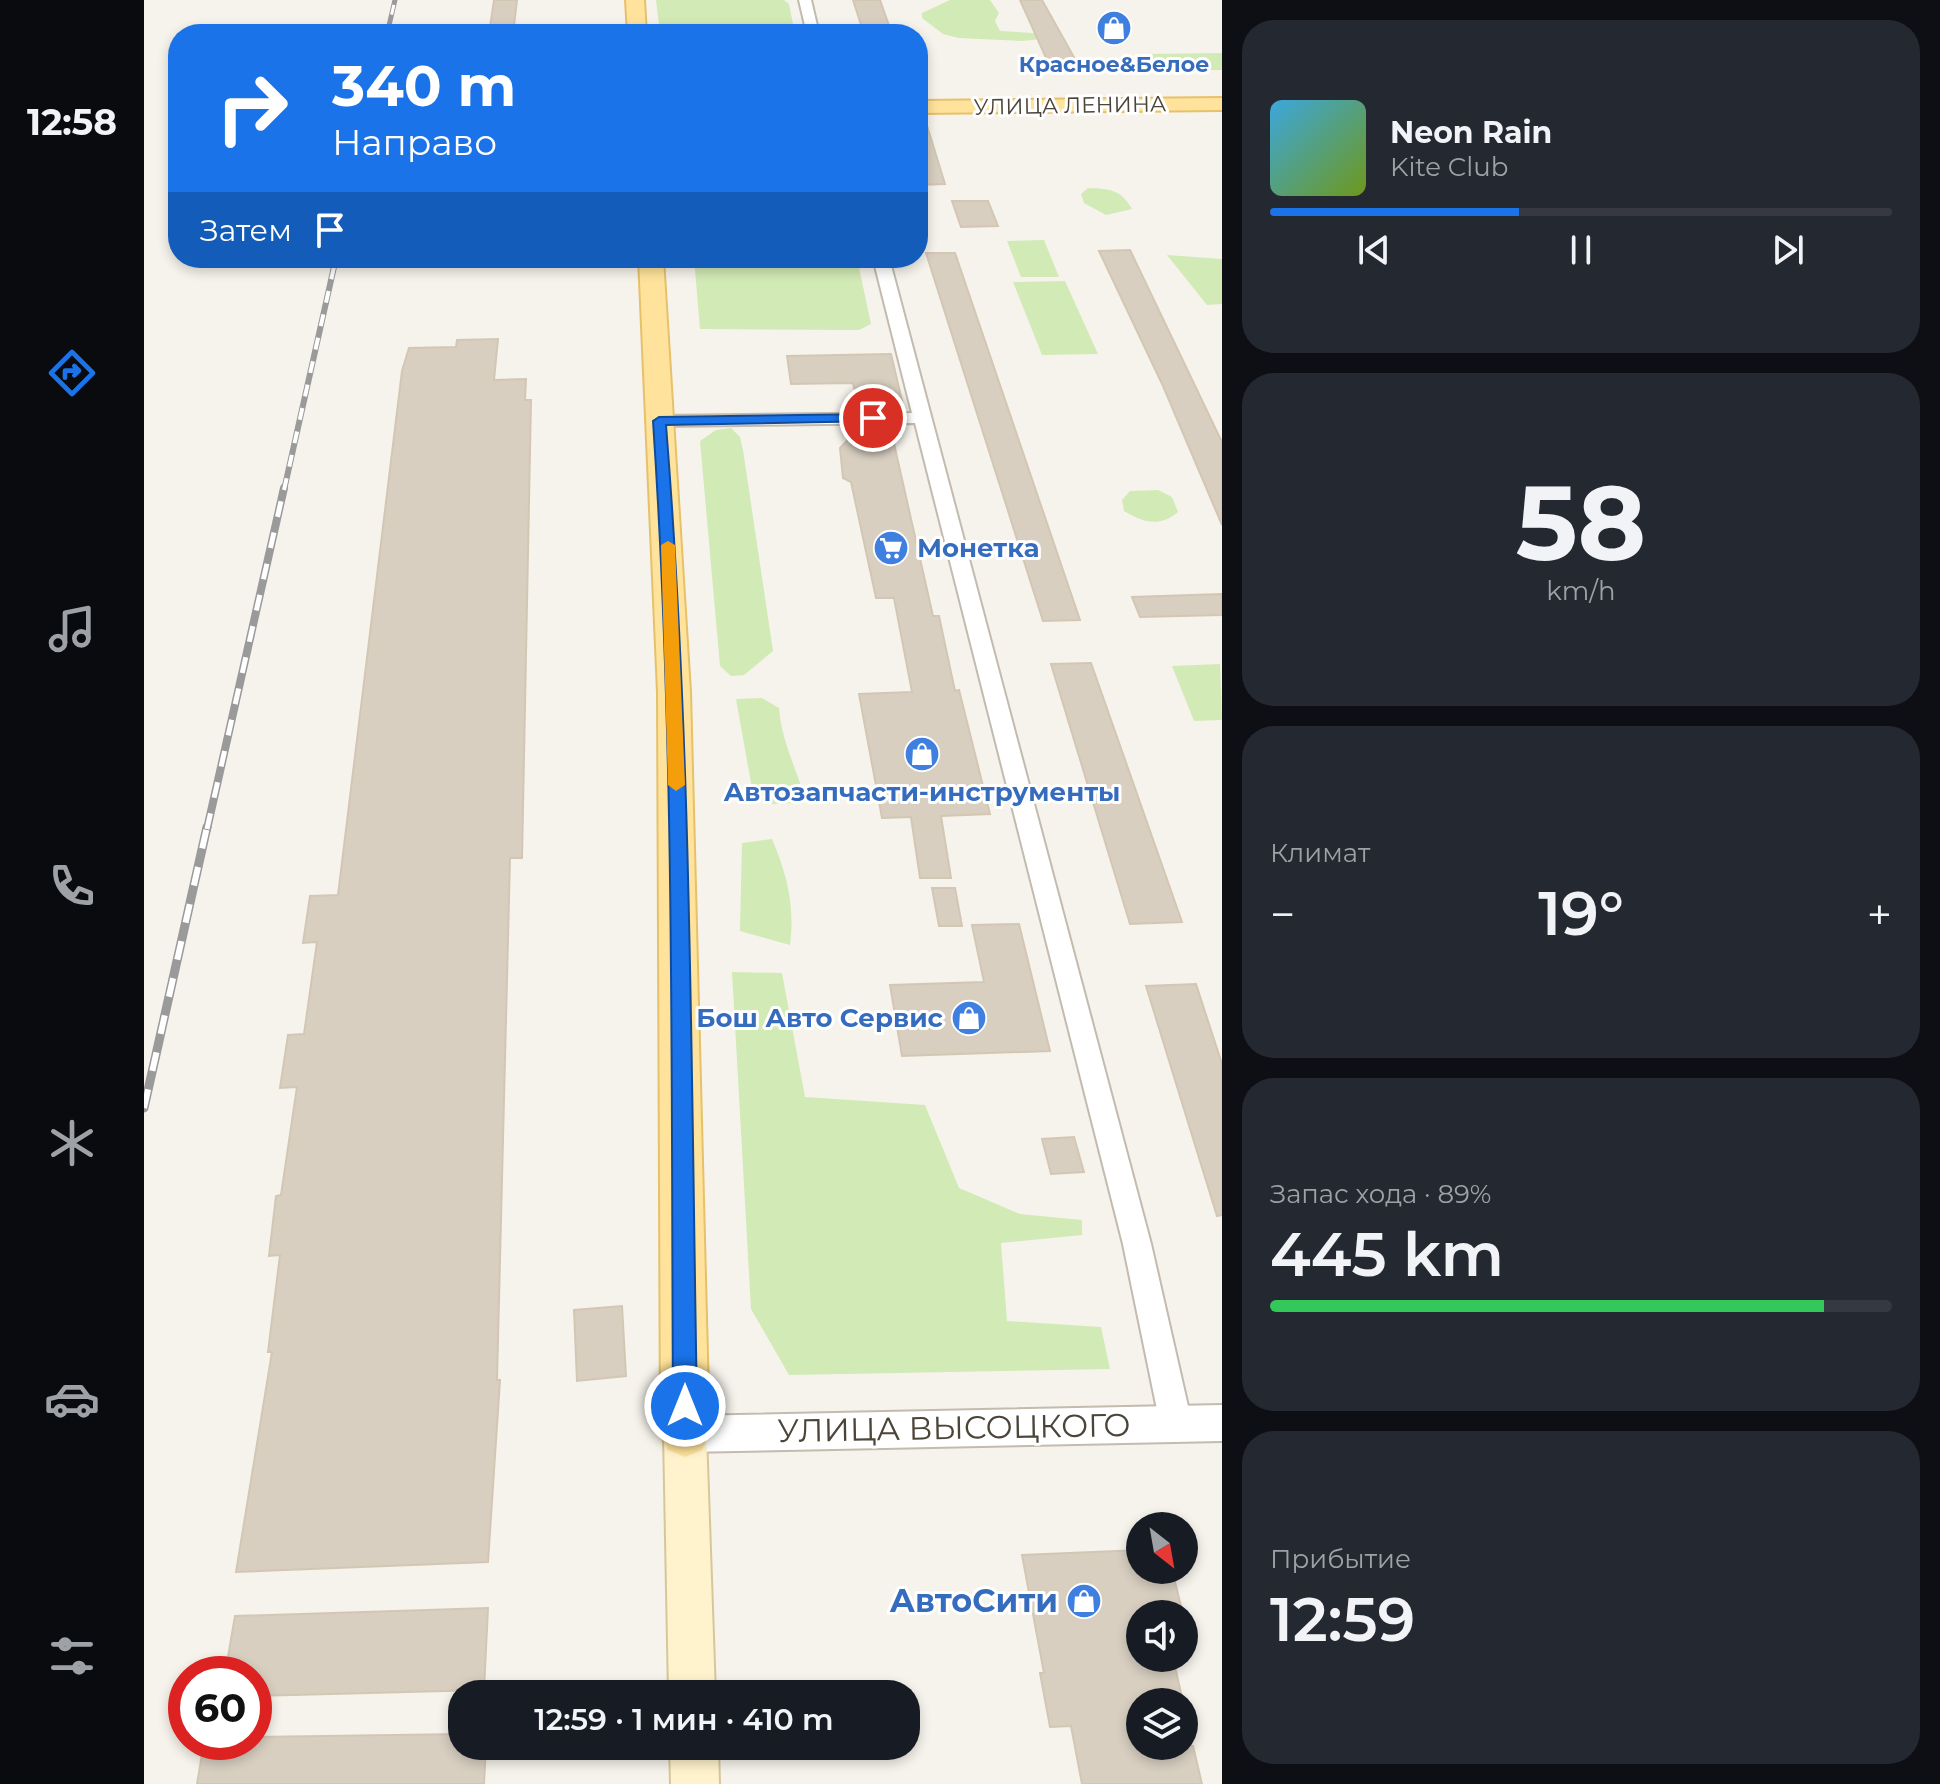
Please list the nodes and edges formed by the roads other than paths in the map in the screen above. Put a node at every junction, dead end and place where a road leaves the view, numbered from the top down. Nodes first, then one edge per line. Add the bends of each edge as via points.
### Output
1 (635, 0) edge
2 (805, 0) edge
3 (636, 24) edge
4 (811, 24) edge
5 (1222, 104) edge
6 (928, 107) edge
7 (651, 268) edge
8 (883, 268) edge
9 (920, 418) junction
10 (659, 421) junction
11 (1222, 1423) edge
12 (1176, 1424) junction
13 (685, 1434) junction
14 (692, 1680) edge
15 (694, 1760) edge
16 (695, 1784) edge

1 - 3 main road
2 - 4 street
5 - 6 main road, УЛИЦА ЛЕНИНА
7 - 10 main road
8 - 9 street
9 - 10 street
9 - 12 street via 1137,1244
10 - 13 main road via 677,818
11 - 12 street, УЛИЦА ВЫСОЦКОГО
12 - 13 street, УЛИЦА ВЫСОЦКОГО
13 - 14 main road
15 - 16 main road

